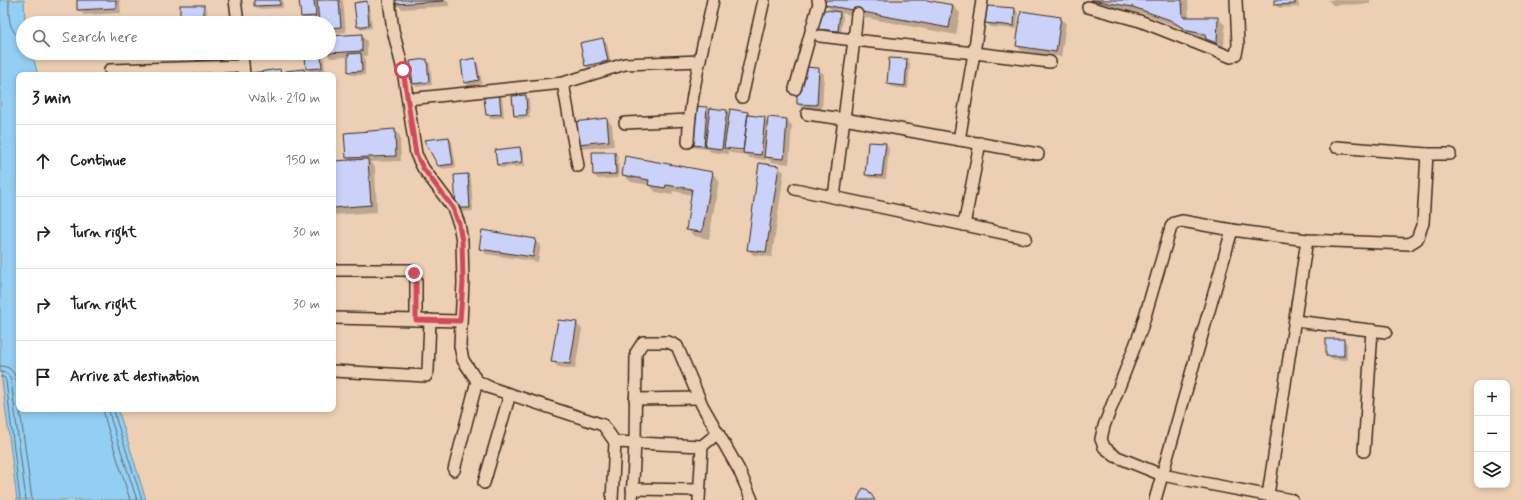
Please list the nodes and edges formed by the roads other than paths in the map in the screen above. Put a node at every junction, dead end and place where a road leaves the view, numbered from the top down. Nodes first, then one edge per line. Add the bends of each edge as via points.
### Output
1 (236, 0) edge
2 (389, 0) edge
3 (713, 0) edge
4 (764, 0) edge
5 (818, 0) edge
6 (982, 0) edge
7 (1236, 0) edge
8 (1088, 7) dead end
9 (857, 14) dead end
10 (237, 16) edge
11 (820, 36) dead end
12 (854, 40) junction
13 (974, 53) junction
14 (243, 60) edge
15 (700, 61) junction
16 (1050, 62) dead end
17 (110, 70) dead end
18 (244, 70) edge
19 (563, 83) junction
20 (795, 89) dead end
21 (742, 97) dead end
22 (408, 99) junction
23 (807, 114) dead end
24 (844, 119) junction
25 (689, 120) junction
26 (625, 124) dead end
27 (959, 140) junction
28 (688, 142) dead end
29 (980, 143) junction
30 (1336, 147) dead end
31 (1038, 154) dead end
32 (1427, 154) junction
33 (1450, 154) dead end
34 (578, 166) dead end
35 (795, 189) dead end
36 (834, 197) junction
37 (964, 225) junction
38 (1232, 230) junction
39 (1026, 238) dead end
40 (1308, 240) junction
41 (336, 270) edge
42 (336, 318) edge
43 (416, 320) junction
44 (430, 320) junction
45 (460, 321) junction
46 (1295, 321) junction
47 (1372, 330) junction
48 (1386, 332) dead end
49 (336, 371) edge
50 (477, 381) junction
51 (510, 394) junction
52 (699, 398) junction
53 (635, 399) junction
54 (718, 433) junction
55 (615, 442) junction
56 (635, 443) junction
57 (702, 446) junction
58 (1364, 451) dead end
59 (454, 470) dead end
60 (1162, 475) junction
61 (484, 483) dead end
62 (632, 495) edge
63 (699, 495) edge
64 (1268, 495) junction
65 (612, 500) edge
66 (752, 500) edge
67 (1155, 500) edge
68 (1292, 500) edge

1 - 10 street
2 - 22 street
3 - 15 street
4 - 21 street
5 - 20 street
6 - 13 street
7 - 8 street via 1238,45 1236,54 1231,57 1140,21
9 - 12 street
11 - 12 street
12 - 13 street
12 - 24 street
13 - 16 street
13 - 27 street
14 - 18 street
15 - 19 street via 625,64
15 - 25 street
17 - 18 street
19 - 22 street
19 - 34 street
22 - 45 street via 416,154 423,168 453,208 459,224 463,282
23 - 24 street
24 - 27 street
24 - 36 street
25 - 26 street
25 - 28 street
27 - 29 street
29 - 31 street
29 - 37 street
30 - 32 street
32 - 33 street
32 - 40 street via 1423,223 1417,239 1409,244
35 - 36 street
36 - 37 street
37 - 39 street
38 - 40 street
38 - 60 street
38 - 60 street via 1182,221 1174,223 1141,330 1104,426 1102,443 1114,456
40 - 46 street
41 - 43 street via 411,270 416,279
42 - 43 street
43 - 44 street
44 - 45 street
44 - 49 street via 426,376
45 - 50 street via 463,360
46 - 47 street
46 - 64 street
47 - 48 street
47 - 58 street
50 - 51 street
50 - 59 street
51 - 55 street via 603,425
51 - 61 street
52 - 53 street
52 - 53 street via 677,346 668,342 643,342 636,353
52 - 54 street
53 - 56 street
54 - 57 street
54 - 66 street
55 - 56 street
55 - 65 street
56 - 57 street
56 - 62 street
57 - 63 street
60 - 64 street
60 - 67 street
62 - 63 street
64 - 68 street

